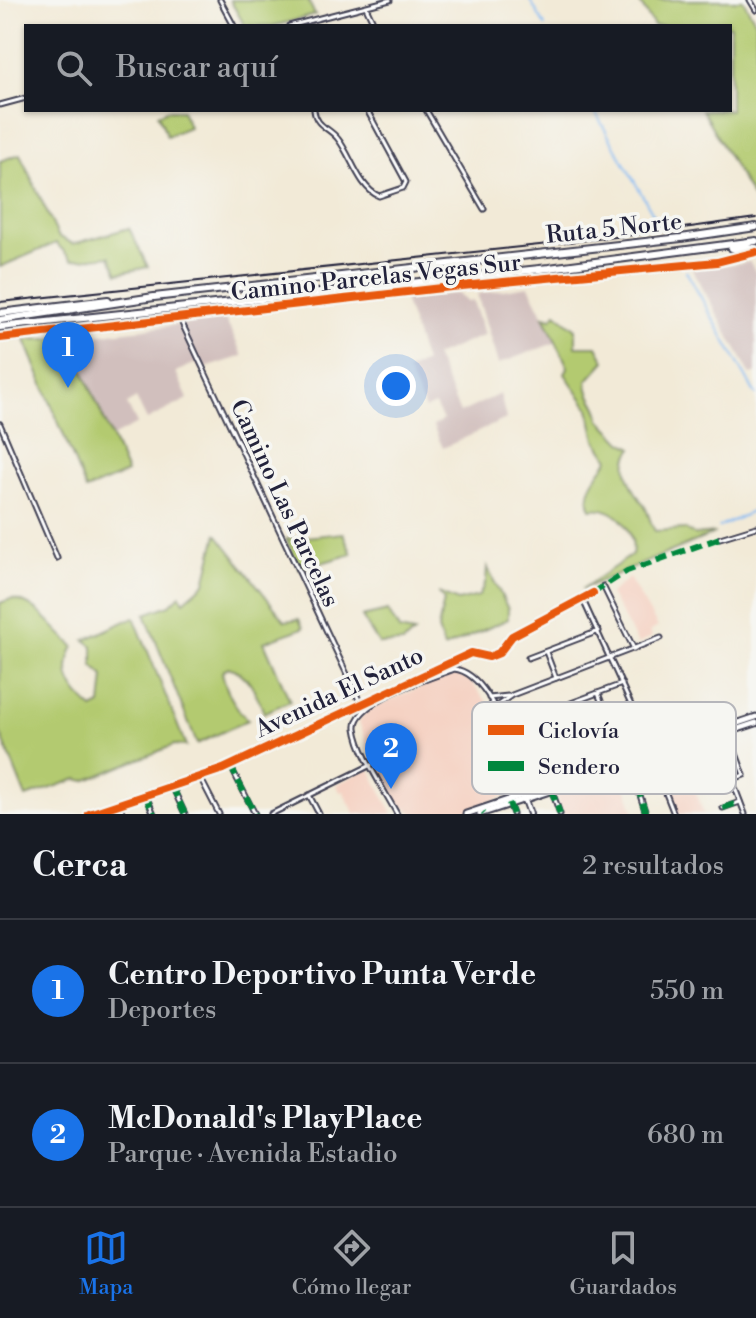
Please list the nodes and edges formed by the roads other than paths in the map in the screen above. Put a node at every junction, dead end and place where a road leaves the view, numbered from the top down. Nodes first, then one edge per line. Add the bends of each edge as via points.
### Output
1 (220, 0) edge
2 (390, 0) edge
3 (750, 0) edge
4 (366, 7) junction
5 (756, 10) edge
6 (317, 19) junction
7 (233, 24) edge
8 (297, 24) edge
9 (320, 24) edge
10 (374, 24) edge
11 (24, 99) edge
12 (0, 105) edge
13 (315, 112) edge
14 (368, 112) edge
15 (427, 112) edge
16 (484, 209) dead end
17 (756, 227) edge
18 (756, 241) edge
19 (712, 248) junction
20 (756, 250) edge
21 (582, 263) junction
22 (584, 275) junction
23 (154, 297) junction
24 (0, 313) edge
25 (180, 319) junction
26 (0, 320) edge
27 (0, 329) edge
28 (0, 338) edge
29 (0, 424) edge
30 (756, 527) edge
31 (720, 538) dead end
32 (57, 558) dead end
33 (603, 586) dead end
34 (593, 593) dead end
35 (583, 600) junction
36 (599, 631) junction
37 (661, 638) dead end
38 (634, 649) junction
39 (546, 652) junction
40 (611, 657) junction
41 (528, 658) dead end
42 (556, 678) junction
43 (622, 684) junction
44 (598, 693) junction
45 (512, 695) junction
46 (489, 698) junction
47 (360, 702) junction
48 (492, 702) edge
49 (502, 702) edge
50 (574, 702) edge
51 (601, 702) edge
52 (630, 702) edge
53 (756, 720) edge
54 (736, 726) edge
55 (736, 729) edge
56 (736, 754) edge
57 (230, 765) junction
58 (371, 765) junction
59 (200, 777) junction
60 (736, 778) edge
61 (172, 786) junction
62 (736, 791) edge
63 (524, 794) junction
64 (553, 794) edge
65 (640, 794) edge
66 (666, 794) edge
67 (145, 795) junction
68 (309, 795) junction
69 (740, 802) junction
70 (509, 803) junction
71 (119, 804) junction
72 (723, 808) dead end
73 (398, 812) edge
74 (89, 814) edge
75 (123, 814) edge
76 (154, 814) edge
77 (185, 814) edge
78 (219, 814) edge
79 (255, 814) edge
80 (271, 814) edge
81 (319, 814) edge
82 (466, 814) edge
83 (482, 814) edge
84 (513, 814) edge
85 (530, 814) edge
86 (560, 814) edge
87 (646, 814) edge
88 (674, 814) edge
89 (745, 814) edge

1 - 7 street
2 - 4 street
3 - 5 street
4 - 6 street
4 - 10 street
6 - 8 street
6 - 9 street
11 - 12 street
13 - 14 street via 379,196 406,182
15 - 16 street
17 - 23 highway, Ruta 5 Norte
18 - 19 highway, Ruta 5 Norte
19 - 20 highway
19 - 21 highway, Ruta 5 Norte
20 - 22 street, Camino Parcelas Vegas Sur via 717,262
21 - 22 street
21 - 27 highway, Ruta 5 Norte
22 - 25 street, Camino Parcelas Vegas Sur
23 - 24 highway
23 - 26 highway, Ruta 5 Norte
25 - 28 street, Camino Parcelas Vegas Sur
25 - 47 street, Camino Las Parcelas
29 - 32 street
30 - 31 street
33 - 38 street
34 - 35 street, Avenida El Santo
35 - 36 street
35 - 47 street, Avenida El Santo via 512,636 499,653 471,653
36 - 39 street
36 - 40 street
37 - 38 street
38 - 40 street
39 - 41 street
39 - 42 street
40 - 42 street
40 - 43 street
42 - 45 street
43 - 44 street
43 - 52 street
44 - 50 street
44 - 51 street
45 - 46 street
45 - 49 street
46 - 48 street
46 - 58 street via 468,674 454,669 370,704 360,713 356,729
47 - 57 street, Avenida El Santo via 320,726
53 - 54 main road
53 - 55 main road
56 - 60 street via 744,775
57 - 59 street, Avenida El Santo
57 - 79 street
58 - 68 street
58 - 73 street
59 - 61 street, Avenida El Santo
59 - 78 street
61 - 67 street, Avenida El Santo
61 - 77 street
62 - 69 street
63 - 70 main road
63 - 82 main road
63 - 85 street
64 - 86 street
65 - 87 street
66 - 88 street
67 - 71 street, Avenida El Santo
67 - 76 street
68 - 80 street
68 - 81 street
69 - 72 street
69 - 89 street
70 - 83 main road
70 - 84 street
71 - 74 street, Avenida El Santo
71 - 75 street

